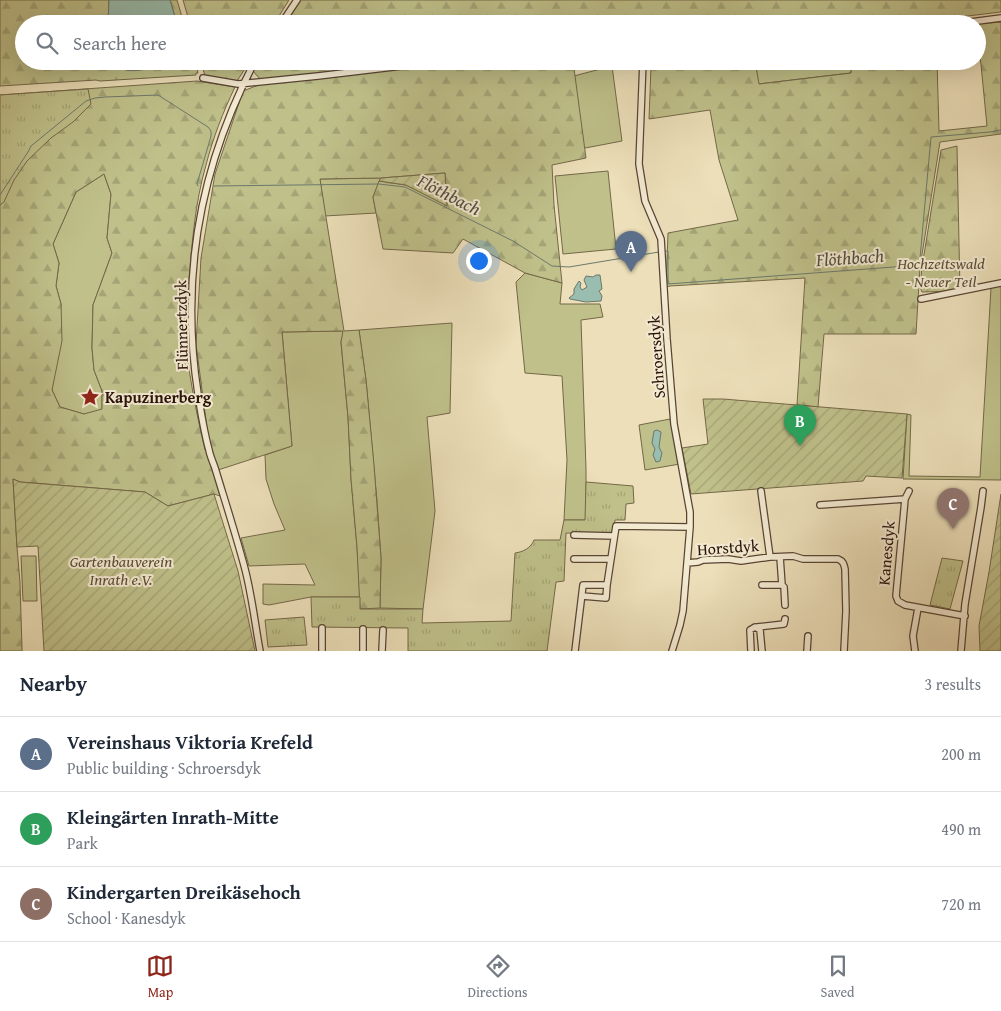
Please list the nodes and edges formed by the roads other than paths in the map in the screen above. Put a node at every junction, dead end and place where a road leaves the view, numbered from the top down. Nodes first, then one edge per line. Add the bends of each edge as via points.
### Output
1 (297, 0) edge
2 (287, 15) edge
3 (1001, 18) edge
4 (986, 20) edge
5 (250, 70) edge
6 (369, 70) edge
7 (644, 70) edge
8 (203, 78) dead end
9 (244, 83) junction
10 (1001, 283) edge
11 (921, 299) dead end
12 (761, 491) dead end
13 (909, 491) dead end
14 (983, 491) dead end
15 (905, 499) junction
16 (820, 505) dead end
17 (690, 527) junction
18 (574, 535) dead end
19 (614, 536) junction
20 (770, 557) junction
21 (780, 557) junction
22 (574, 559) dead end
23 (611, 559) junction
24 (687, 563) junction
25 (607, 585) junction
26 (762, 585) dead end
27 (782, 585) junction
28 (582, 596) junction
29 (785, 605) dead end
30 (918, 608) junction
31 (965, 616) junction
32 (785, 619) dead end
33 (755, 627) junction
34 (322, 628) dead end
35 (363, 629) dead end
36 (383, 630) dead end
37 (808, 636) dead end
38 (260, 651) edge
39 (322, 651) edge
40 (363, 651) edge
41 (382, 651) edge
42 (575, 651) edge
43 (672, 651) edge
44 (752, 651) edge
45 (762, 651) edge
46 (807, 651) edge
47 (844, 651) edge
48 (915, 651) edge
49 (961, 651) edge

1 - 2 street
3 - 4 street
5 - 9 street, Flünnertzdyk
6 - 9 street
7 - 17 street, Schroersdyk via 639,164 645,201 662,239 674,424
8 - 9 street
9 - 38 street, Flünnertzdyk via 217,149 205,193 194,257 192,322 201,413 245,570
10 - 11 street
12 - 20 street, Horstdyk
13 - 15 street, Kanesdyk
14 - 31 street
15 - 16 street, Kanesdyk
15 - 30 street, Kanesdyk via 896,596 905,605
17 - 19 street via 616,526
17 - 24 street, Schroersdyk
18 - 19 street
19 - 23 street
20 - 21 street, Horstdyk
20 - 24 street, Horstdyk
21 - 27 street, Horstdyk
21 - 47 street, Horstdyk via 838,559 844,564
22 - 23 street
23 - 25 street
24 - 43 street, Schroersdyk via 680,625
25 - 28 street via 582,585
25 - 28 street via 606,598
26 - 27 street
27 - 29 street, Horstdyk
28 - 42 street
30 - 31 street, Kanesdyk
30 - 48 street via 913,636
31 - 49 street
32 - 33 street via 784,624
33 - 44 street via 750,630
33 - 45 street via 760,630
34 - 39 street
35 - 40 street
36 - 41 street
37 - 46 street

